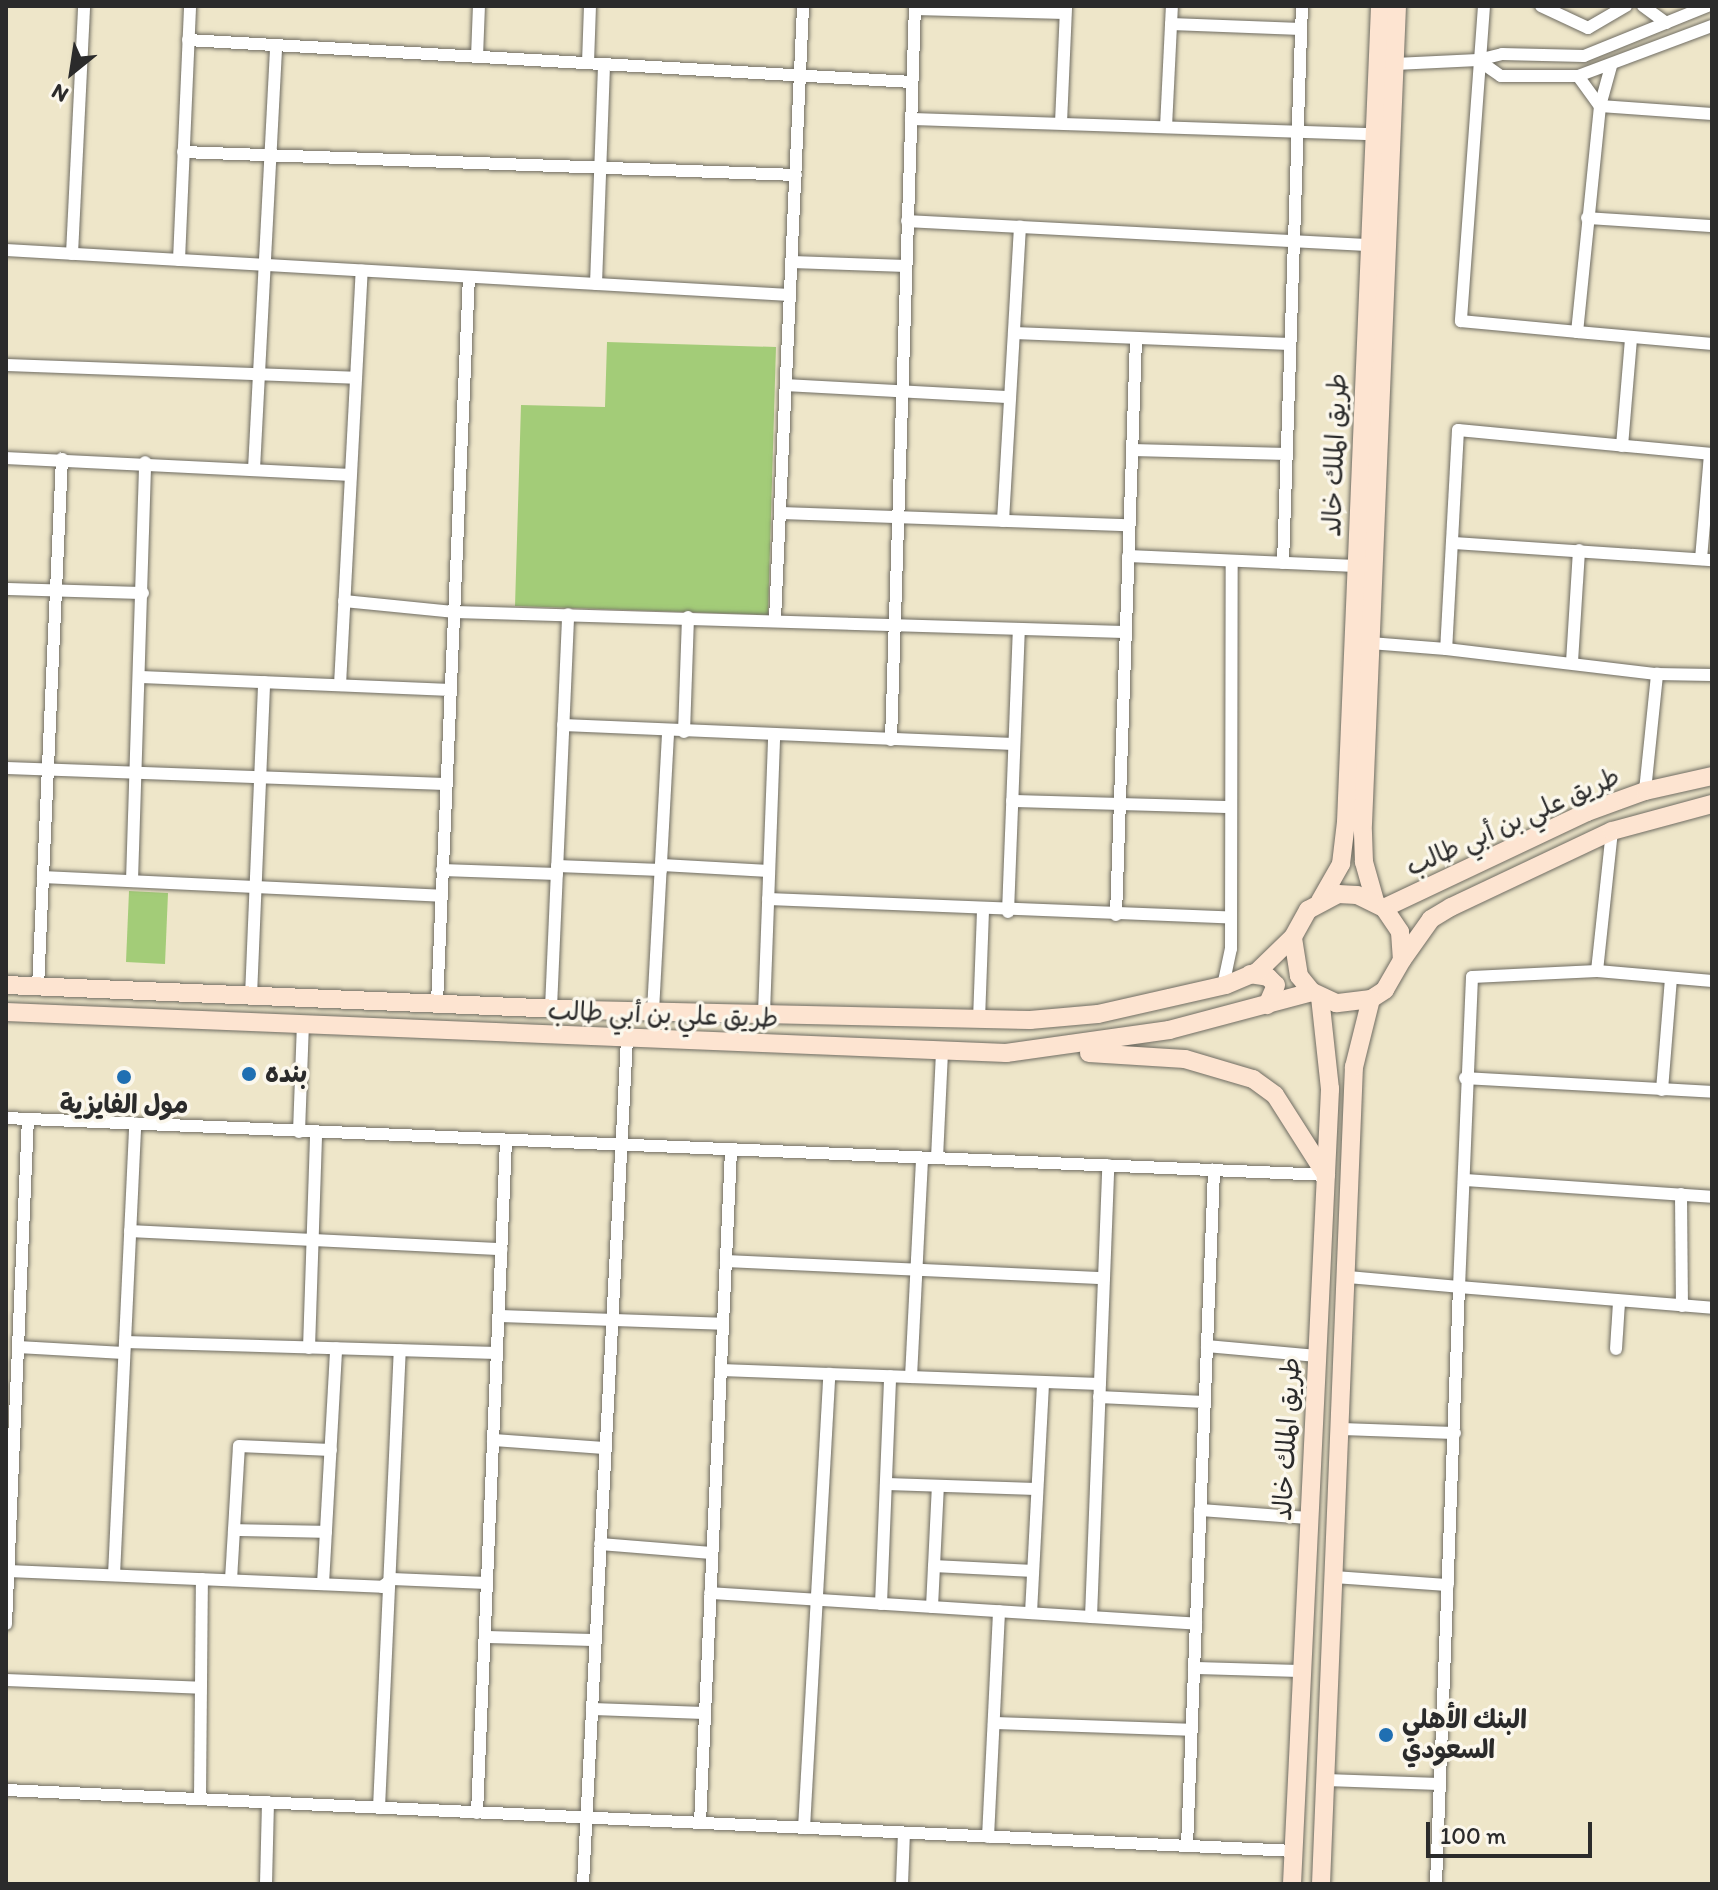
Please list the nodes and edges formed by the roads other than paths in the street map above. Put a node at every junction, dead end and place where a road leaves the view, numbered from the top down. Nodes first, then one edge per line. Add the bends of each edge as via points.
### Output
1 (84, 6) edge
2 (190, 6) edge
3 (479, 6) edge
4 (590, 6) edge
5 (803, 6) edge
6 (1172, 6) edge
7 (1302, 6) edge
8 (1380, 6) edge
9 (1397, 6) edge
10 (1484, 6) edge
11 (1541, 6) edge
12 (1626, 6) edge
13 (1643, 6) edge
14 (1708, 6) edge
15 (915, 7) edge
16 (1066, 10) edge
17 (1688, 10) edge
18 (1666, 23) junction
19 (1171, 24) junction
20 (1712, 26) edge
21 (1301, 29) junction
22 (188, 40) junction
23 (276, 48) junction
24 (477, 57) junction
25 (1478, 60) junction
26 (588, 63) junction
27 (604, 64) junction
28 (1395, 64) junction
29 (1611, 66) junction
30 (800, 75) junction
31 (1578, 76) junction
32 (912, 82) junction
33 (1600, 106) junction
34 (1712, 114) edge
35 (911, 119) junction
36 (1061, 123) junction
37 (1166, 127) junction
38 (1297, 131) junction
39 (1375, 134) junction
40 (183, 152) junction
41 (271, 153) junction
42 (601, 168) junction
43 (796, 175) junction
44 (1587, 218) junction
45 (907, 221) junction
46 (1020, 226) junction
47 (1712, 226) edge
48 (1293, 241) junction
49 (1370, 245) junction
50 (6, 250) edge
51 (72, 254) junction
52 (179, 260) junction
53 (792, 262) junction
54 (265, 264) junction
55 (906, 266) junction
56 (362, 271) junction
57 (469, 277) junction
58 (596, 284) junction
59 (790, 295) junction
60 (1577, 332) junction
61 (1014, 333) junction
62 (1631, 338) junction
63 (1136, 339) junction
64 (1290, 344) junction
65 (1712, 344) edge
66 (6, 365) edge
67 (260, 374) junction
68 (356, 378) junction
69 (786, 385) junction
70 (901, 391) junction
71 (1010, 397) junction
72 (1622, 446) junction
73 (1132, 450) junction
74 (1287, 454) junction
75 (1711, 454) edge
76 (6, 458) edge
77 (62, 459) junction
78 (145, 462) junction
79 (254, 469) junction
80 (351, 475) junction
81 (780, 513) junction
82 (896, 518) junction
83 (1003, 521) junction
84 (1129, 525) junction
85 (1454, 543) junction
86 (1579, 550) junction
87 (1128, 556) junction
88 (1707, 560) edge
89 (1232, 561) junction
90 (1283, 563) junction
91 (1356, 566) junction
92 (6, 589) edge
93 (56, 591) junction
94 (143, 593) junction
95 (344, 601) junction
96 (455, 612) junction
97 (568, 614) junction
98 (688, 617) junction
99 (775, 619) junction
100 (892, 624) junction
101 (1019, 629) junction
102 (1124, 632) junction
103 (1370, 643) junction
104 (1446, 649) junction
105 (1572, 662) junction
106 (1657, 674) junction
107 (1712, 675) edge
108 (141, 677) junction
109 (264, 682) junction
110 (340, 685) junction
111 (451, 690) junction
112 (563, 725) junction
113 (668, 731) junction
114 (684, 732) junction
115 (774, 736) junction
116 (891, 740) junction
117 (1014, 744) junction
118 (6, 768) edge
119 (48, 770) junction
120 (137, 772) junction
121 (1712, 776) edge
122 (258, 777) junction
123 (446, 784) junction
124 (1645, 791) junction
125 (1012, 801) junction
126 (1119, 804) junction
127 (1712, 804) edge
128 (1229, 807) junction
129 (1612, 831) junction
130 (1364, 862) junction
131 (1341, 864) junction
132 (662, 868) junction
133 (442, 870) junction
134 (557, 870) junction
135 (769, 871) junction
136 (43, 877) junction
137 (132, 881) junction
138 (256, 887) junction
139 (441, 896) junction
140 (768, 899) junction
141 (1320, 901) junction
142 (1380, 905) junction
143 (983, 911) junction
144 (1008, 912) junction
145 (1116, 915) junction
146 (1231, 918) junction
147 (1293, 937) junction
148 (1402, 960) junction
149 (1597, 971) junction
150 (1250, 974) junction
151 (1671, 978) junction
152 (1712, 981) edge
153 (6, 985) edge
154 (1223, 986) junction
155 (38, 987) junction
156 (1316, 994) junction
157 (251, 996) junction
158 (1371, 999) junction
159 (437, 1003) junction
160 (1267, 1005) junction
161 (551, 1008) junction
162 (653, 1011) junction
163 (6, 1012) edge
164 (764, 1013) junction
165 (979, 1020) junction
166 (303, 1025) junction
167 (627, 1040) junction
168 (1329, 1045) junction
169 (1038, 1049) junction
170 (1357, 1050) junction
171 (942, 1052) junction
172 (1465, 1078) junction
173 (1662, 1090) junction
174 (1712, 1092) edge
175 (6, 1118) edge
176 (28, 1119) junction
177 (135, 1123) junction
178 (299, 1132) junction
179 (316, 1132) junction
180 (506, 1140) junction
181 (621, 1145) junction
182 (731, 1150) junction
183 (922, 1158) junction
184 (937, 1158) junction
185 (1108, 1165) junction
186 (1214, 1170) junction
187 (1326, 1175) junction
188 (1464, 1180) junction
189 (1681, 1194) junction
190 (1712, 1197) edge
191 (130, 1231) junction
192 (314, 1240) junction
193 (502, 1249) junction
194 (726, 1261) junction
195 (917, 1269) junction
196 (1348, 1277) junction
197 (1104, 1278) junction
198 (1459, 1287) junction
199 (6, 1297) edge
200 (20, 1298) junction
201 (1619, 1302) junction
202 (1682, 1306) junction
203 (1712, 1308) edge
204 (499, 1316) junction
205 (612, 1321) junction
206 (723, 1324) junction
207 (1207, 1346) junction
208 (18, 1347) junction
209 (125, 1348) junction
210 (309, 1348) junction
211 (336, 1348) junction
212 (1616, 1349) dead end
213 (400, 1350) junction
214 (497, 1353) junction
215 (1317, 1356) junction
216 (721, 1370) junction
217 (829, 1374) junction
218 (890, 1376) junction
219 (911, 1377) junction
220 (1043, 1382) junction
221 (1100, 1391) junction
222 (1205, 1402) junction
223 (1341, 1429) junction
224 (1455, 1433) junction
225 (493, 1440) junction
226 (605, 1448) junction
227 (331, 1450) junction
228 (10, 1456) edge
229 (886, 1484) junction
230 (938, 1486) junction
231 (1037, 1489) junction
232 (1200, 1510) junction
233 (1309, 1518) junction
234 (234, 1530) junction
235 (326, 1532) junction
236 (600, 1544) junction
237 (712, 1553) junction
238 (934, 1566) junction
239 (8, 1571) junction
240 (1033, 1571) junction
241 (114, 1575) junction
242 (1333, 1577) junction
243 (202, 1579) junction
244 (231, 1580) junction
245 (386, 1583) junction
246 (487, 1583) junction
247 (323, 1584) junction
248 (1448, 1585) junction
249 (710, 1593) junction
250 (817, 1600) junction
251 (881, 1604) junction
252 (932, 1607) junction
253 (999, 1611) junction
254 (1031, 1613) junction
255 (1091, 1617) junction
256 (6, 1624) edge
257 (1196, 1624) junction
258 (485, 1637) junction
259 (595, 1640) junction
260 (1194, 1668) junction
261 (1302, 1671) junction
262 (6, 1680) edge
263 (201, 1688) junction
264 (592, 1709) junction
265 (705, 1713) junction
266 (994, 1723) junction
267 (1191, 1730) junction
268 (1325, 1780) junction
269 (1440, 1784) junction
270 (6, 1790) edge
271 (200, 1799) junction
272 (268, 1802) junction
273 (379, 1808) junction
274 (477, 1813) junction
275 (586, 1818) junction
276 (700, 1823) junction
277 (804, 1828) junction
278 (904, 1833) junction
279 (988, 1837) junction
280 (1187, 1846) junction
281 (1293, 1851) junction
282 (266, 1884) edge
283 (583, 1884) edge
284 (902, 1884) edge
285 (1292, 1884) edge
286 (1321, 1884) edge
287 (1436, 1884) edge

1 - 51 street
2 - 22 street
3 - 24 street
4 - 26 street
5 - 30 street
6 - 19 street
7 - 21 street
8 - 39 main road, طريق الملك خالد
9 - 28 main road, طريق الملك خالد
10 - 25 street
11 - 12 street via 1588,28
13 - 18 street
14 - 17 street
15 - 16 street
15 - 32 street
16 - 36 street
17 - 18 street
18 - 25 street via 1584,56 1502,54
19 - 21 street
19 - 37 street
20 - 29 street
21 - 38 street
22 - 23 street
22 - 40 street
23 - 24 street
23 - 41 street
24 - 26 street
25 - 28 street
25 - 31 street via 1501,76
25 - 60 street via 1461,321
26 - 27 street
27 - 30 street
27 - 42 street
28 - 103 main road, طريق الملك خالد
29 - 31 street
29 - 33 street
30 - 32 street
30 - 43 street
31 - 33 street
32 - 35 street
33 - 34 street
33 - 44 street
35 - 36 street
35 - 45 street
36 - 37 street
37 - 38 street
38 - 39 street
38 - 48 street
39 - 49 main road, طريق الملك خالد
40 - 41 street
40 - 52 street
41 - 42 street
41 - 54 street
42 - 43 street
42 - 58 street
43 - 53 street
44 - 47 street
44 - 60 street
45 - 46 street
45 - 55 street
46 - 48 street
46 - 61 street
48 - 49 street
48 - 64 street
49 - 91 main road, طريق الملك خالد
50 - 51 street
51 - 52 street
52 - 54 street
53 - 55 street
53 - 59 street
54 - 56 street
54 - 67 street
55 - 70 street
56 - 57 street
56 - 68 street
57 - 58 street
57 - 96 street
58 - 59 street
59 - 69 street
60 - 62 street
61 - 63 street
61 - 71 street
62 - 65 street
62 - 72 street
63 - 64 street
63 - 73 street
64 - 74 street
66 - 67 street
67 - 68 street
67 - 79 street
68 - 80 street
69 - 70 street
69 - 81 street
70 - 71 street
70 - 82 street
71 - 83 street
72 - 75 street
72 - 85 street via 1458,430
73 - 74 street
73 - 84 street
74 - 90 street
75 - 88 street
76 - 77 street
77 - 78 street
77 - 93 street
78 - 79 street
78 - 94 street
79 - 80 street
80 - 95 street
81 - 82 street
81 - 99 street
82 - 83 street
82 - 100 street
83 - 84 street
84 - 87 street
85 - 86 street
85 - 104 street
86 - 88 street
86 - 105 street
87 - 89 street
87 - 102 street
89 - 90 street
89 - 128 street
90 - 91 street
91 - 131 main road, طريق الملك خالد
92 - 93 street
93 - 94 street
93 - 119 street
94 - 108 street
95 - 96 street
95 - 110 street
96 - 97 street
96 - 111 street
97 - 98 street
97 - 112 street
98 - 99 street
98 - 114 street
99 - 100 street
100 - 101 street
100 - 116 street
101 - 102 street
101 - 117 street
102 - 126 street
103 - 104 street
103 - 130 main road, طريق الملك خالد
104 - 105 street
105 - 106 street
106 - 107 street
106 - 124 street
108 - 109 street
108 - 120 street
109 - 110 street
109 - 122 street
110 - 111 street
111 - 123 street
112 - 113 street
112 - 134 street
113 - 114 street
113 - 132 street
114 - 115 street
115 - 116 street
115 - 135 street
116 - 117 street
117 - 125 street
118 - 119 street
119 - 120 street
119 - 136 street
120 - 122 street
120 - 137 street
121 - 124 main road, طريق علي بن أبي طالب
122 - 123 street
122 - 138 street
123 - 133 street
124 - 142 main road, طريق علي بن أبي طالب
125 - 126 street
125 - 144 street
126 - 128 street
126 - 145 street
127 - 129 main road, طريق علي بن أبي طالب
128 - 146 street
129 - 148 main road, طريق علي بن أبي طالب via 1431,919
129 - 149 street
130 - 131 main road via 1355,873
130 - 142 main road, طريق الملك خالد
131 - 141 main road, طريق الملك خالد
132 - 134 street
132 - 135 street
132 - 162 street
133 - 134 street
133 - 139 street
134 - 161 street
135 - 140 street
136 - 137 street
136 - 155 street
137 - 138 street
138 - 139 street
138 - 157 street
139 - 159 street
140 - 143 street
140 - 164 street
141 - 142 main road via 1338,894
141 - 147 main road via 1298,922
142 - 148 main road via 1400,932
143 - 144 street
143 - 165 street
144 - 145 street
145 - 146 street
146 - 154 street
147 - 150 main road, طريق علي بن أبي طالب
147 - 156 main road via 1295,967
148 - 158 main road via 1385,990
149 - 151 street
149 - 172 street via 1472,977
150 - 154 main road, طريق علي بن أبي طالب
150 - 160 main road via 1268,977 1276,985
151 - 152 street
151 - 173 street
153 - 155 main road, طريق علي بن أبي طالب
154 - 165 main road, طريق علي بن أبي طالب via 1098,1014
155 - 157 main road, طريق علي بن أبي طالب
156 - 158 main road via 1354,1004
156 - 160 main road, طريق علي بن أبي طالب
156 - 168 main road, طريق الملك خالد
157 - 159 main road, طريق علي بن أبي طالب
158 - 170 main road, طريق الملك خالد
159 - 161 main road, طريق علي بن أبي طالب
160 - 169 main road, طريق علي بن أبي طالب via 1155,1033
161 - 162 main road, طريق علي بن أبي طالب
162 - 164 main road, طريق علي بن أبي طالب
163 - 166 main road, طريق علي بن أبي طالب
164 - 165 main road, طريق علي بن أبي طالب
166 - 167 main road, طريق علي بن أبي طالب
166 - 178 street
167 - 171 main road, طريق علي بن أبي طالب
167 - 181 street
168 - 170 main road via 1337,1033 1344,1033
168 - 187 main road, طريق الملك خالد
169 - 171 main road, طريق علي بن أبي طالب
169 - 187 main road via 1185,1059 1253,1079 1275,1095
170 - 196 main road, طريق الملك خالد
171 - 184 street
172 - 173 street
172 - 188 street
173 - 174 street
175 - 176 street
176 - 177 street
176 - 200 street
177 - 178 street
177 - 191 street
178 - 179 street
179 - 180 street
179 - 192 street
180 - 181 street
180 - 193 street
181 - 182 street
181 - 205 street
182 - 183 street
182 - 194 street
183 - 184 street
183 - 195 street
184 - 185 street
185 - 186 street
185 - 197 street
186 - 187 street
186 - 207 street
187 - 215 main road, طريق الملك خالد
188 - 189 street
188 - 198 street
189 - 190 street
189 - 202 street
191 - 192 street
191 - 209 street
192 - 193 street
192 - 210 street
193 - 204 street
194 - 195 street
194 - 206 street
195 - 197 street
195 - 219 street
196 - 198 street
196 - 223 main road, طريق الملك خالد
197 - 221 street
198 - 201 street
198 - 224 street
199 - 200 street
200 - 208 street
201 - 202 street
201 - 212 street
202 - 203 street
204 - 205 street
204 - 214 street
205 - 206 street
205 - 226 street
206 - 216 street
207 - 215 street
207 - 222 street
208 - 209 street
208 - 228 street
209 - 210 street
209 - 241 street
210 - 211 street
211 - 213 street
211 - 227 street
213 - 214 street
213 - 245 street
214 - 225 street
215 - 233 main road, طريق الملك خالد
216 - 217 street
216 - 237 street
217 - 218 street
217 - 250 street
218 - 219 street
218 - 229 street
219 - 220 street
220 - 221 street
220 - 231 street
221 - 222 street
221 - 255 street
222 - 232 street
223 - 224 street
223 - 242 main road, طريق الملك خالد
224 - 248 street
225 - 226 street
225 - 246 street
226 - 236 street
227 - 234 street via 239,1446
227 - 235 street
228 - 239 street
229 - 230 street
229 - 251 street
230 - 231 street
230 - 238 street
231 - 240 street
232 - 233 street
232 - 257 street
233 - 261 main road, طريق الملك خالد
234 - 235 street
234 - 244 street
235 - 247 street
236 - 237 street
236 - 259 street
237 - 249 street
238 - 240 street
238 - 252 street
239 - 241 street
239 - 256 street
240 - 254 street
241 - 243 street
242 - 248 street
242 - 268 main road, طريق الملك خالد
243 - 244 street
243 - 263 street
244 - 247 street
245 - 246 street
245 - 247 street
245 - 273 street
246 - 258 street
248 - 269 street
249 - 250 street
249 - 265 street
250 - 251 street
250 - 277 street
251 - 252 street
252 - 253 street
253 - 254 street
253 - 266 street
254 - 255 street
255 - 257 street
257 - 260 street
258 - 259 street
258 - 274 street
259 - 264 street
260 - 261 street
260 - 267 street
261 - 281 main road, طريق الملك خالد
262 - 263 street
263 - 271 street
264 - 265 street
264 - 275 street
265 - 276 street
266 - 267 street
266 - 279 street
267 - 280 street
268 - 269 street
268 - 286 main road, طريق الملك خالد
269 - 287 street
270 - 271 street
271 - 272 street
272 - 273 street
272 - 282 street
273 - 274 street
274 - 275 street
275 - 276 street
275 - 283 street
276 - 277 street
277 - 278 street
278 - 279 street
278 - 284 street
279 - 280 street
280 - 281 street
281 - 285 main road, طريق الملك خالد

